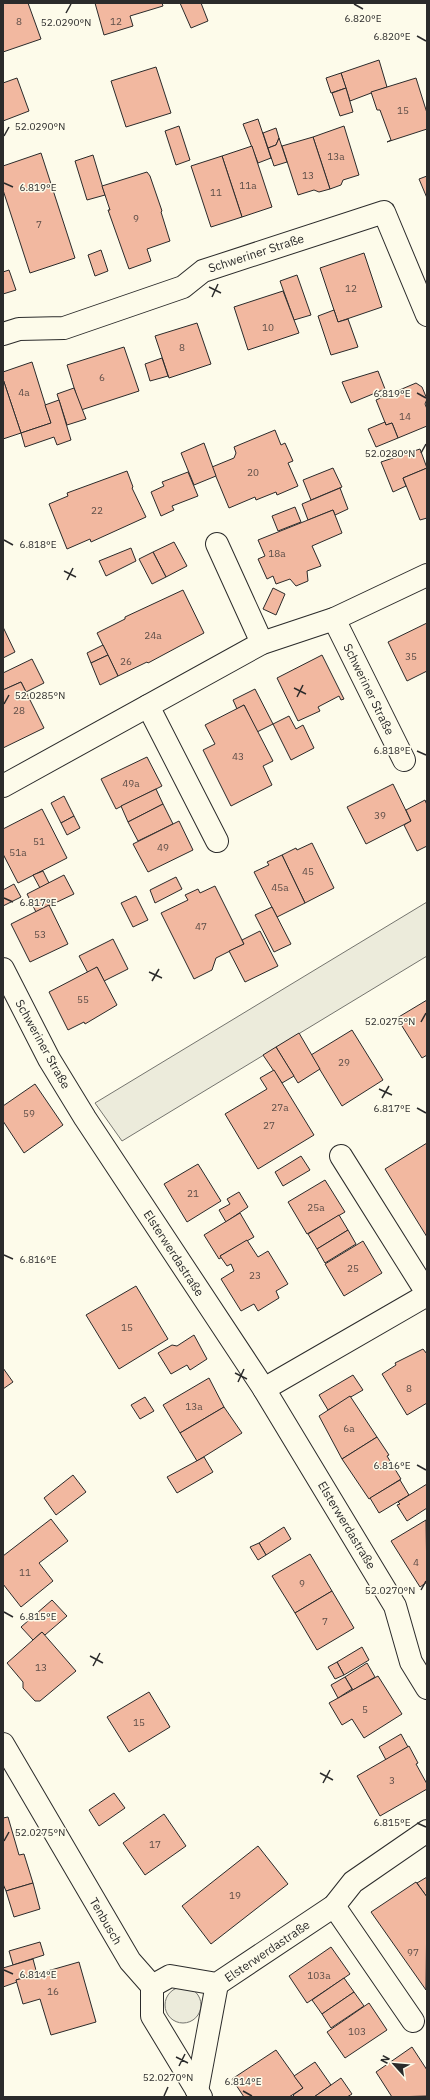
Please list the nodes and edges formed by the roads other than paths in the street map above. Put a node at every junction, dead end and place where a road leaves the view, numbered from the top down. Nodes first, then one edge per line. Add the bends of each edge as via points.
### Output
1 (427, 315) edge
2 (3, 334) edge
3 (217, 544) dead end
4 (427, 575) edge
5 (334, 619) junction
6 (262, 643) junction
7 (148, 706) junction
8 (404, 760) dead end
9 (3, 786) edge
10 (217, 841) dead end
11 (3, 969) edge
12 (85, 1118) joint
13 (341, 1156) dead end
14 (427, 1294) edge
15 (264, 1389) junction
16 (427, 1688) edge
17 (3, 1744) edge
18 (427, 1831) edge
19 (334, 1906) junction
20 (217, 1984) junction
21 (152, 1986) junction
22 (413, 2021) dead end
23 (199, 2094) edge

1 - 2 street, Schweriner Straße via 384,212 203,271 183,287 64,328 19,329
3 - 6 street
4 - 5 street
5 - 6 street
5 - 8 street, Schweriner Straße
6 - 7 street
7 - 9 street
7 - 10 street
11 - 12 street, Schweriner Straße via 49,1059
12 - 15 street, Elsterwerdastraße
13 - 14 street
14 - 15 street
15 - 16 street, Elsterwerdastraße via 395,1606 411,1662
17 - 21 street, Tenbusch via 130,1961
18 - 19 street, Elsterwerdastraße via 353,1882
19 - 20 street, Elsterwerdastraße
19 - 22 street
20 - 21 street, Elsterwerdastraße via 170,1976
20 - 23 street
21 - 23 street via 152,2016

